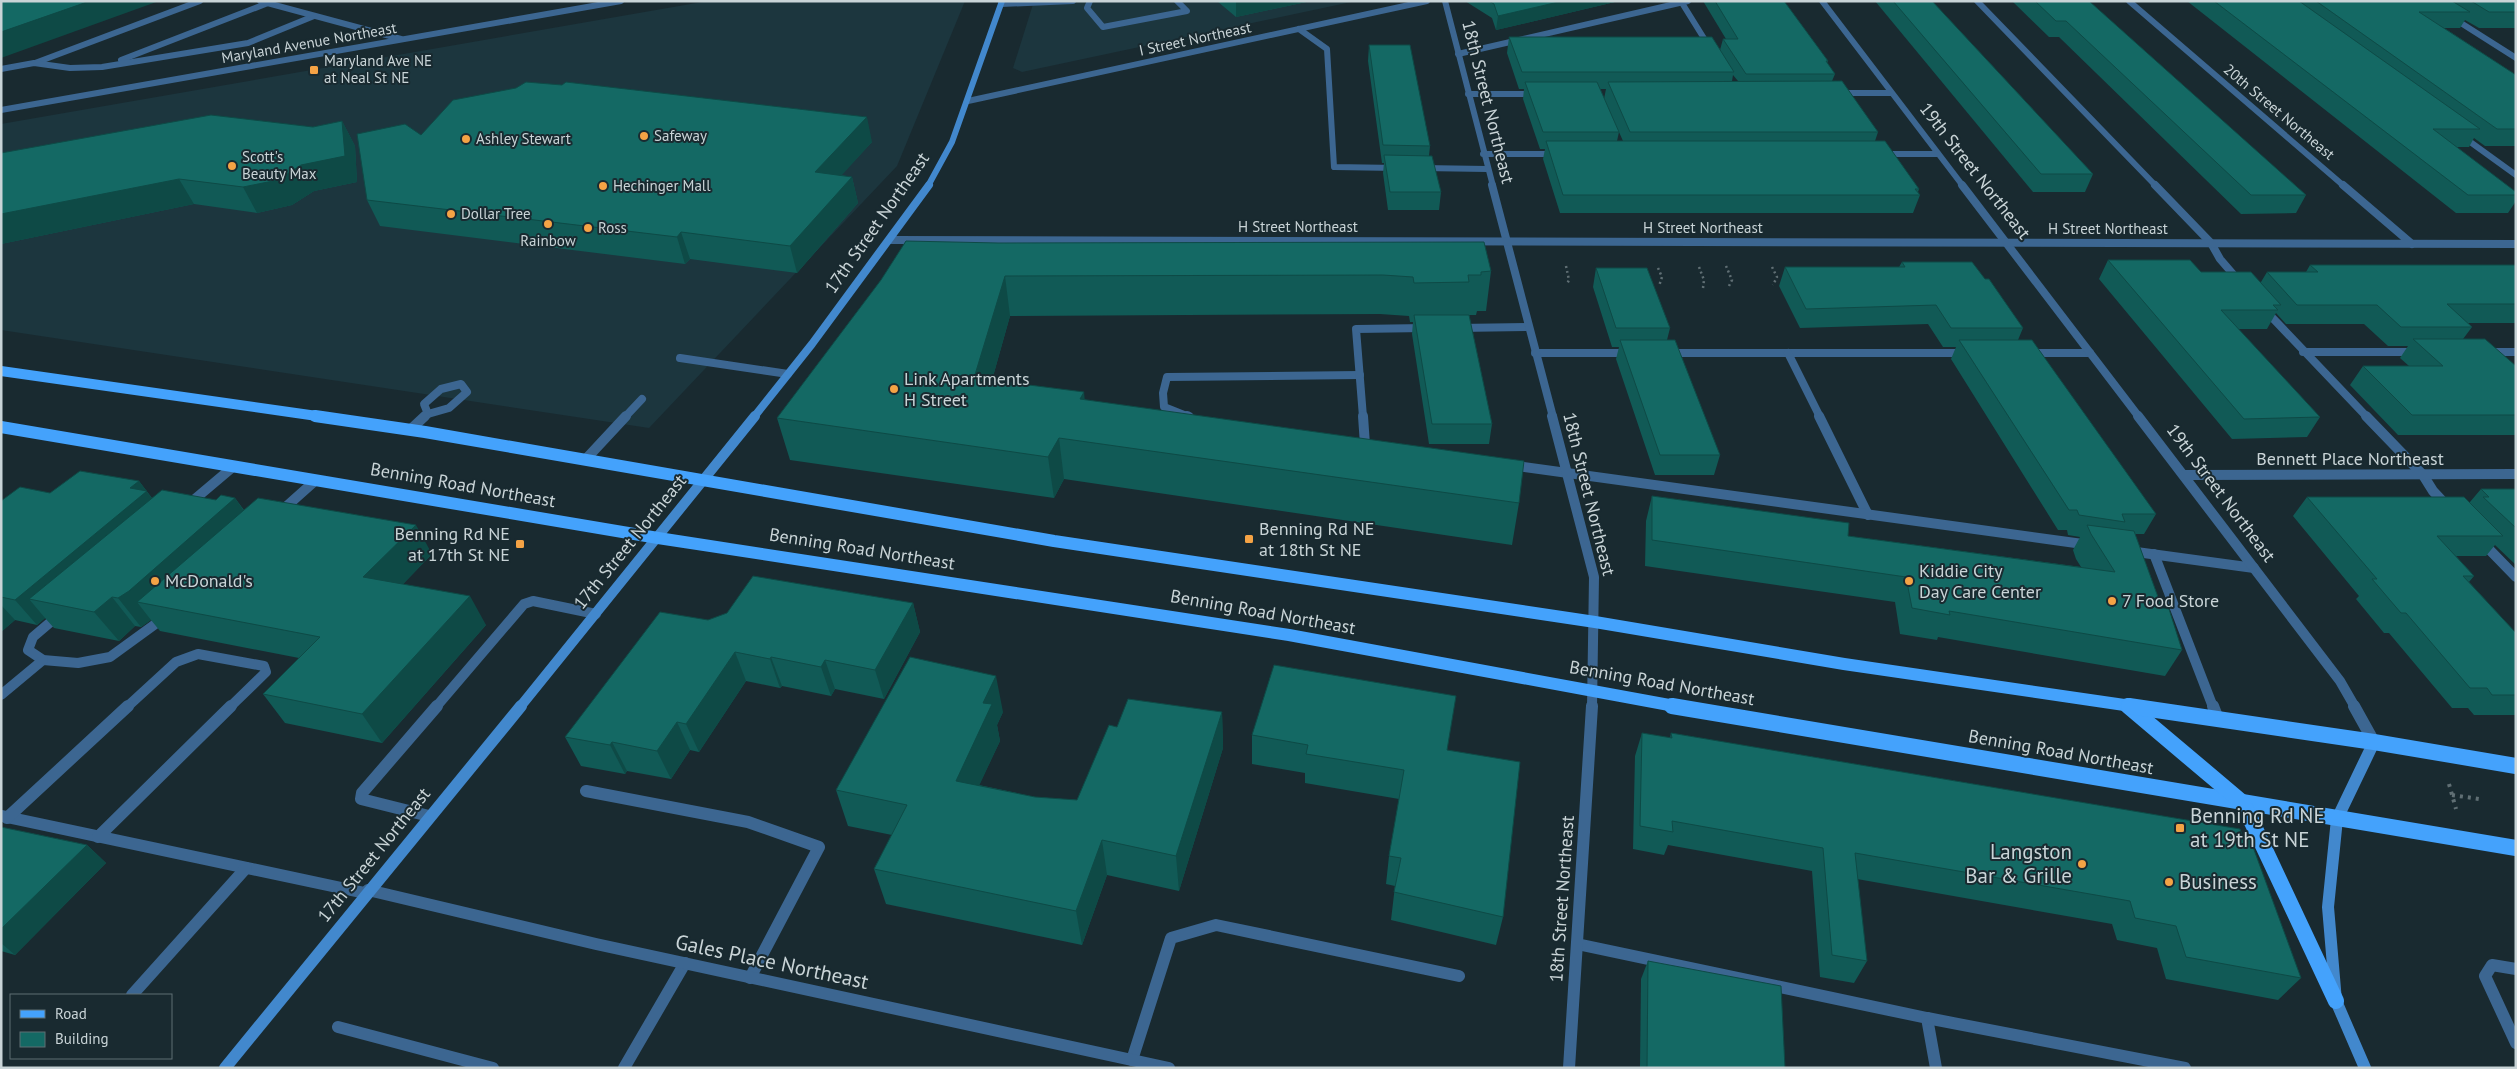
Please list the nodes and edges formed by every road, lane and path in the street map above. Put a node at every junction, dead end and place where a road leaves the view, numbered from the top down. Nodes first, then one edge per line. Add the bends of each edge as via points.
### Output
1 (200, 1) edge
2 (260, 1) edge
3 (621, 1) edge
4 (1073, 1) edge
5 (1090, 1) edge
6 (1177, 1) edge
7 (1427, 1) edge
8 (1445, 1) edge
9 (1822, 1) edge
10 (1977, 1) edge
11 (2129, 1) edge
12 (1685, 2) edge
13 (268, 3) junction
14 (1002, 3) edge
15 (582, 5) edge
16 (2443, 12) edge
17 (314, 16) junction
18 (1299, 29) junction
19 (401, 39) junction
20 (1458, 54) junction
21 (1716, 57) edge
22 (2516, 58) edge
23 (34, 63) junction
24 (102, 67) junction
25 (1, 69) edge
26 (1827, 93) edge
27 (1891, 93) junction
28 (1468, 94) junction
29 (1548, 94) edge
30 (968, 101) junction
31 (1, 110) edge
32 (2453, 129) edge
33 (1483, 154) junction
34 (1567, 154) edge
35 (1876, 154) edge
36 (1938, 154) junction
37 (1488, 169) junction
38 (2516, 174) edge
39 (890, 240) junction
40 (1506, 242) junction
41 (2006, 243) junction
42 (2211, 243) junction
43 (2412, 244) junction
44 (2516, 244) edge
45 (1565, 259) dead end
46 (1656, 260) dead end
47 (1696, 260) dead end
48 (1723, 260) dead end
49 (1768, 260) dead end
50 (1567, 284) dead end
51 (1773, 285) dead end
52 (1659, 286) dead end
53 (1703, 288) dead end
54 (1728, 288) dead end
55 (2245, 288) edge
56 (2258, 302) edge
57 (1528, 327) junction
58 (2303, 352) junction
59 (2429, 352) edge
60 (2477, 352) edge
61 (2516, 352) edge
62 (1535, 353) junction
63 (1642, 353) edge
64 (1662, 353) edge
65 (1788, 353) junction
66 (1972, 353) edge
67 (2021, 353) edge
68 (2090, 353) junction
69 (680, 358) dead end
70 (1, 371) edge
71 (788, 374) junction
72 (1360, 375) junction
73 (642, 399) dead end
74 (428, 414) dead end
75 (1202, 420) edge
76 (1, 427) edge
77 (410, 430) junction
78 (1384, 448) edge
79 (586, 459) junction
80 (1498, 464) edge
81 (234, 466) junction
82 (1566, 473) junction
83 (2516, 474) edge
84 (2184, 475) junction
85 (2423, 475) junction
86 (316, 480) junction
87 (703, 480) junction
88 (180, 512) edge
89 (2454, 513) edge
90 (1868, 515) junction
91 (272, 520) edge
92 (2474, 534) edge
93 (658, 538) junction
94 (2154, 554) junction
95 (2254, 568) junction
96 (2516, 577) edge
97 (70, 606) edge
98 (170, 612) edge
99 (596, 614) junction
100 (1595, 622) junction
101 (43, 660) junction
102 (1593, 692) junction
103 (1, 695) edge
104 (2128, 706) junction
105 (2218, 719) junction
106 (2374, 742) junction
107 (2516, 766) edge
108 (2447, 779) dead end
109 (586, 791) dead end
110 (2452, 795) junction
111 (2479, 798) dead end
112 (2243, 803) junction
113 (2457, 811) dead end
114 (429, 816) junction
115 (4, 817) edge
116 (2337, 819) junction
117 (98, 837) junction
118 (2516, 848) edge
119 (246, 868) junction
120 (367, 892) junction
121 (1577, 944) junction
122 (685, 963) junction
123 (2516, 969) edge
124 (1459, 976) dead end
125 (750, 978) junction
126 (133, 994) edge
127 (2336, 1002) junction
128 (1927, 1018) junction
129 (338, 1027) dead end
130 (2516, 1044) edge
131 (1132, 1060) junction
132 (225, 1068) edge
133 (493, 1068) edge
134 (624, 1068) edge
135 (1169, 1068) edge
136 (1569, 1068) edge
137 (1936, 1068) edge
138 (2185, 1068) edge
139 (2365, 1068) edge

1 - 23 street
2 - 13 street
3 - 15 street, Maryland Avenue Northeast
4 - 14 street
5 - 6 street via 1086,8 1103,27 1187,11
7 - 18 street, I Street Northeast
8 - 20 street, 18th Street Northeast
9 - 27 street, 19th Street Northeast
10 - 42 street
11 - 43 street, 20th Street Northeast
12 - 20 street
12 - 21 street
13 - 17 street
13 - 24 street
14 - 30 main road, 17th Street Northeast
15 - 19 street, Maryland Avenue Northeast
16 - 22 street
17 - 19 street
17 - 24 street via 248,43
18 - 30 street, I Street Northeast
18 - 37 street via 1327,49 1334,167
19 - 31 street, Maryland Avenue Northeast
20 - 28 street, 18th Street Northeast
23 - 24 street via 70,68
23 - 25 street
26 - 27 street
27 - 36 street, 19th Street Northeast
28 - 29 street
28 - 33 street, 18th Street Northeast
30 - 39 main road, 17th Street Northeast via 935,176
32 - 38 street
33 - 34 street
33 - 37 street, 18th Street Northeast
35 - 36 street
36 - 41 street, 19th Street Northeast
37 - 40 street, 18th Street Northeast
39 - 40 street, H Street Northeast
39 - 71 main road, 17th Street Northeast
40 - 41 street, H Street Northeast
40 - 57 street, 18th Street Northeast
41 - 42 street, H Street Northeast
41 - 68 street, 19th Street Northeast
42 - 43 street, H Street Northeast
42 - 55 street
43 - 44 street, H Street Northeast
45 - 50 path
46 - 52 path via 1662,277
47 - 53 path via 1704,280
48 - 54 path via 1732,280
49 - 51 path via 1776,277
56 - 58 street
57 - 62 street, 18th Street Northeast
57 - 72 street via 1356,330
58 - 59 street
58 - 85 street
60 - 61 street
62 - 63 street
62 - 82 street, 18th Street Northeast
64 - 65 street
65 - 66 street
65 - 90 street
67 - 68 street
68 - 84 street, 19th Street Northeast
69 - 71 street
70 - 77 main road
71 - 87 main road, 17th Street Northeast
72 - 75 street via 1168,377 1164,407
72 - 78 street via 1361,444
73 - 79 street
74 - 77 street
76 - 81 main road, Benning Road Northeast
77 - 79 main road
79 - 87 main road
80 - 82 street
81 - 86 main road, Benning Road Northeast
81 - 88 street
82 - 90 street
82 - 100 street, 18th Street Northeast via 1594,576
83 - 85 street, Bennett Place Northeast
84 - 85 street, Bennett Place Northeast
84 - 95 street, 19th Street Northeast
85 - 89 street
86 - 91 street
86 - 93 main road, Benning Road Northeast
87 - 93 main road, 17th Street Northeast
87 - 100 main road via 1054,541
90 - 94 street
92 - 96 street
93 - 99 main road, 17th Street Northeast
93 - 102 main road, Benning Road Northeast via 1288,635
94 - 95 street
94 - 105 street
95 - 106 street, 19th Street Northeast via 2340,681
97 - 101 street via 33,637 28,650
98 - 101 street via 110,658 78,663
99 - 114 main road, 17th Street Northeast
99 - 114 street via 532,601 524,604 362,793 361,799
100 - 102 street, 18th Street Northeast
100 - 104 main road via 1844,664
101 - 103 street
102 - 112 main road, Benning Road Northeast
102 - 121 street, 18th Street Northeast
104 - 105 main road
104 - 112 main road
105 - 106 main road
106 - 107 main road
106 - 116 main road
108 - 110 path
109 - 125 street via 748,822 819,847
110 - 111 path
110 - 113 path
112 - 116 main road, Benning Road Northeast
112 - 127 main road
114 - 120 main road, 17th Street Northeast
115 - 117 street, Gales Place Northeast
115 - 117 street via 176,662 198,654 264,666 266,672
116 - 118 main road, Benning Road Northeast
116 - 127 main road via 2328,907
117 - 119 street, Gales Place Northeast
119 - 120 street, Gales Place Northeast
119 - 126 street
120 - 122 street, Gales Place Northeast
120 - 132 main road, 17th Street Northeast
121 - 128 street
121 - 136 street, 18th Street Northeast
122 - 125 street, Gales Place Northeast
122 - 134 street
123 - 130 street via 2492,965 2485,976
124 - 131 street via 1216,925 1171,938
125 - 131 street, Gales Place Northeast
127 - 139 main road
128 - 137 street
128 - 138 street
129 - 133 street
131 - 135 street, Gales Place Northeast

